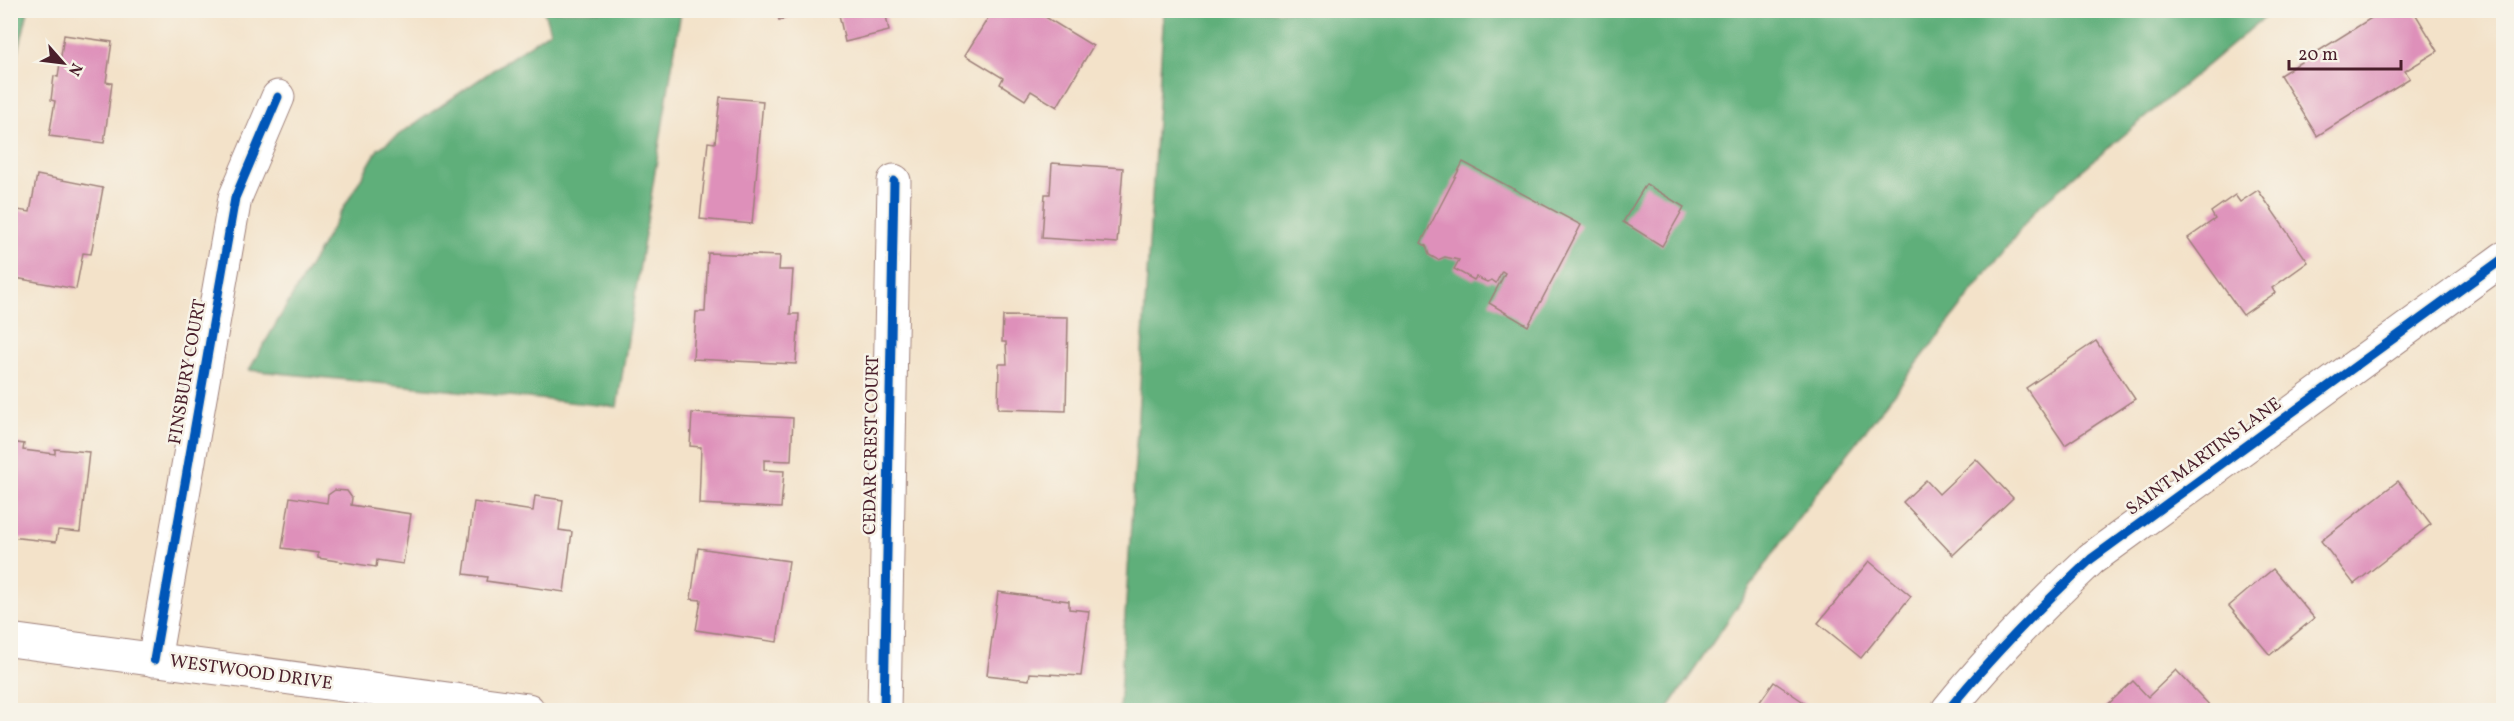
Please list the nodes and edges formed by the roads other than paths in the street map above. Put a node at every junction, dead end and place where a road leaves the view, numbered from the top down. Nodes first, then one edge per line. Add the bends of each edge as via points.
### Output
1 (278, 97) dead end
2 (894, 181) dead end
3 (2504, 258) edge
4 (10, 640) edge
5 (154, 660) junction
6 (528, 711) edge
7 (884, 711) edge
8 (1948, 711) edge

1 - 5 street, FINSBURY COURT via 235,198
2 - 7 street, CEDAR CREST COURT
3 - 8 street, SAINT MARTINS LANE via 2091,559 2033,614
4 - 5 street, WESTWOOD DRIVE
5 - 6 street, WESTWOOD DRIVE

